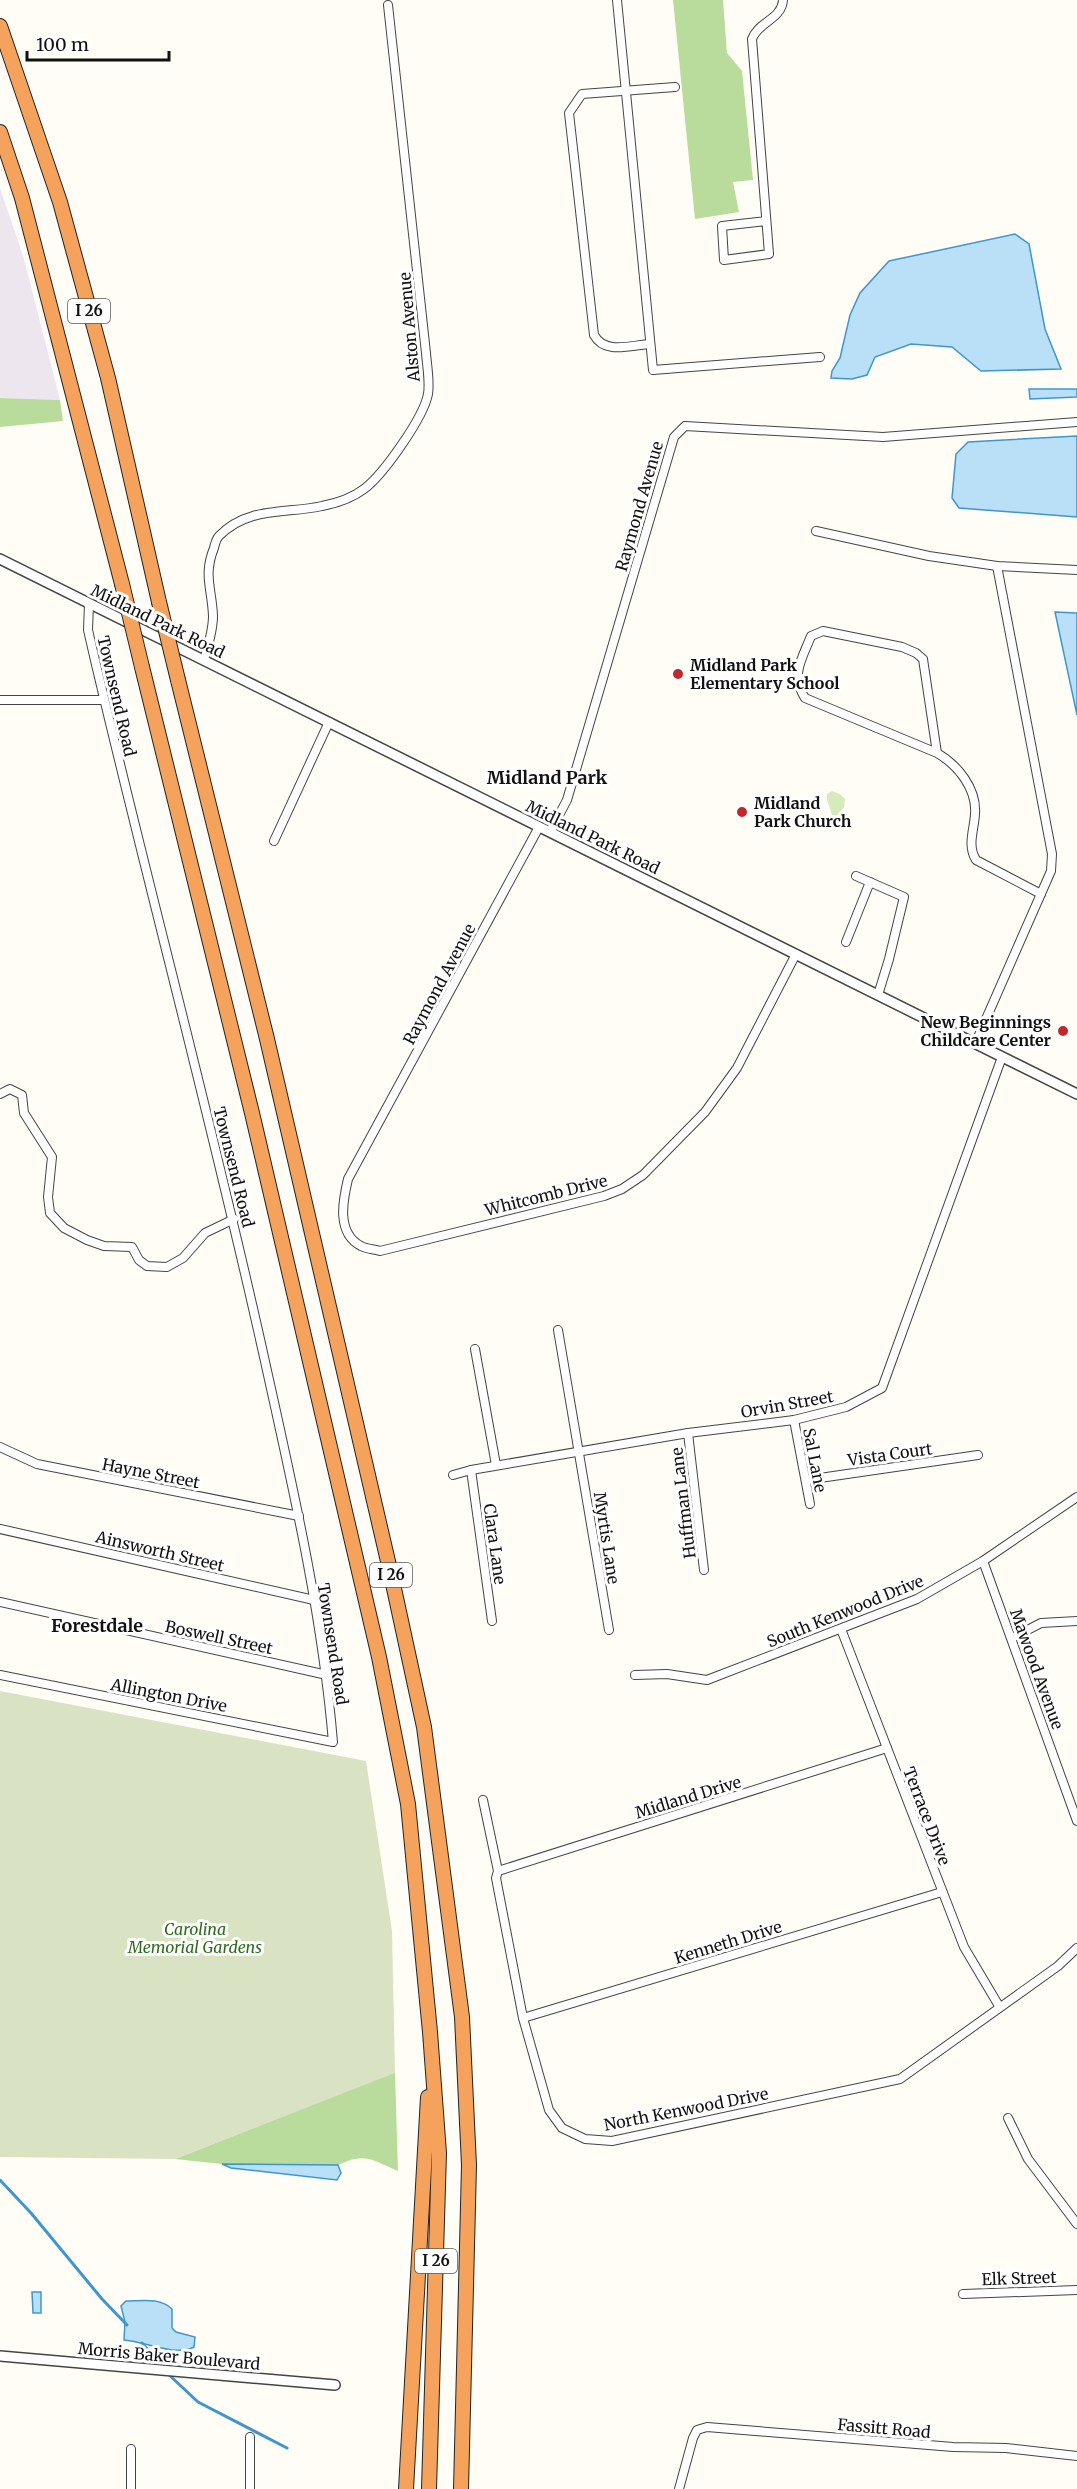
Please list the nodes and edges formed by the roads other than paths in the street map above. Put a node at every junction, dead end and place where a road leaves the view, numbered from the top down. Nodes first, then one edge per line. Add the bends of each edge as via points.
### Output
1 (617, 0) edge
2 (783, 0) edge
3 (388, 5) dead end
4 (0, 26) edge
5 (675, 87) dead end
6 (626, 90) junction
7 (0, 132) edge
8 (766, 221) junction
9 (650, 344) junction
10 (820, 357) dead end
11 (1077, 422) edge
12 (816, 531) dead end
13 (0, 559) edge
14 (997, 566) junction
15 (1077, 570) edge
16 (89, 604) junction
17 (204, 660) junction
18 (0, 700) edge
19 (104, 700) junction
20 (329, 722) junction
21 (938, 753) junction
22 (538, 827) junction
23 (550, 832) junction
24 (274, 841) dead end
25 (856, 876) dead end
26 (870, 882) junction
27 (1041, 894) junction
28 (846, 942) dead end
29 (796, 954) junction
30 (878, 995) junction
31 (975, 1044) junction
32 (1002, 1057) junction
33 (0, 1094) edge
34 (1077, 1094) edge
35 (363, 1153) joint
36 (234, 1220) junction
37 (558, 1330) dead end
38 (475, 1349) dead end
39 (794, 1420) junction
40 (688, 1433) junction
41 (0, 1447) edge
42 (579, 1451) junction
43 (978, 1455) dead end
44 (496, 1465) junction
45 (471, 1470) junction
46 (453, 1475) dead end
47 (806, 1480) junction
48 (1077, 1497) edge
49 (810, 1504) dead end
50 (299, 1516) junction
51 (0, 1529) edge
52 (983, 1561) junction
53 (704, 1570) dead end
54 (314, 1600) junction
55 (0, 1602) edge
56 (1077, 1621) edge
57 (492, 1622) dead end
58 (841, 1629) junction
59 (609, 1630) dead end
60 (1012, 1638) junction
61 (0, 1675) edge
62 (327, 1675) junction
63 (635, 1675) dead end
64 (333, 1742) joint
65 (886, 1748) junction
66 (483, 1800) dead end
67 (1077, 1821) edge
68 (498, 1871) junction
69 (942, 1892) junction
70 (1077, 1948) edge
71 (999, 2006) junction
72 (523, 2018) junction
73 (430, 2032) junction
74 (1008, 2118) dead end
75 (1077, 2224) edge
76 (1077, 2290) edge
77 (963, 2294) dead end
78 (0, 2356) edge
79 (335, 2385) dead end
80 (465, 2416) junction
81 (250, 2437) dead end
82 (131, 2449) dead end
83 (1077, 2456) edge
84 (131, 2489) edge
85 (250, 2489) edge
86 (406, 2489) edge
87 (429, 2489) edge
88 (461, 2489) edge
89 (466, 2489) edge
90 (679, 2489) edge

1 - 6 street
2 - 8 street via 779,13 755,31 752,39
3 - 17 street, Alston Avenue via 428,394 404,441 366,488 346,500 321,507 273,510 251,517 218,538 208,561 213,615
4 - 80 highway, I 26, bridge via 60,202 108,378 267,1039 424,1727 462,2017 469,2165
5 - 6 street
6 - 9 street
6 - 9 street via 582,94 569,113 594,335 609,348
7 - 73 highway, I 26, bridge via 22,198 122,584 252,1113 379,1657 408,1804
8 - 8 street via 769,254 724,260 722,226
9 - 10 street via 653,370
11 - 23 street, Raymond Avenue via 883,437 685,426 674,437 567,800
12 - 14 street via 929,556
13 - 16 street, Midland Park Road
14 - 15 street
14 - 27 street via 1052,854 1051,872
16 - 17 street, Midland Park Road
16 - 19 street, Townsend Road via 88,630
17 - 20 street, Midland Park Road
18 - 19 street
19 - 36 street, Townsend Road
20 - 22 street, Midland Park Road
20 - 24 street
21 - 21 street via 805,698 798,687 797,673 811,636 823,631 834,633 902,647 923,659
21 - 27 street via 952,762 969,785 976,812 971,851 976,860
22 - 23 street, Midland Park Road
22 - 35 street, Raymond Avenue
23 - 29 street, Midland Park Road
25 - 26 street
26 - 28 street
26 - 30 street via 904,897
27 - 31 street
29 - 30 street, Midland Park Road
29 - 35 street, Whitcomb Drive via 737,1068 705,1112 643,1175 622,1189 380,1251 361,1247 350,1238 344,1223 342,1207 348,1179
30 - 31 street, Midland Park Road
31 - 32 street, Midland Park Road
32 - 34 street, Midland Park Road
32 - 39 street, Orvin Street via 882,1388 846,1407
33 - 36 street via 10,1089 22,1095 24,1113 52,1157 50,1213 64,1228 104,1246 132,1247 147,1266 166,1267 183,1258 206,1233
36 - 50 street, Townsend Road
37 - 42 street, Myrtis Lane
38 - 44 street
39 - 40 street, Orvin Street
39 - 47 street, Sal Lane
40 - 42 street, Orvin Street
40 - 53 street, Huffman Lane
41 - 50 street, Hayne Street via 37,1464
42 - 44 street, Orvin Street
42 - 59 street, Myrtis Lane
43 - 47 street, Vista Court
44 - 45 street, Orvin Street
45 - 46 street, Orvin Street
45 - 57 street, Clara Lane
47 - 49 street, Sal Lane
48 - 52 street, South Kenwood Drive
50 - 54 street, Townsend Road
51 - 54 street, Ainsworth Street
52 - 58 street, South Kenwood Drive via 917,1599
52 - 60 street, Mawood Avenue
54 - 62 street, Townsend Road
55 - 62 street, Boswell Street
56 - 60 street via 1041,1623
58 - 63 street, South Kenwood Drive via 707,1680 668,1674
58 - 65 street, Terrace Drive
60 - 67 street, Mawood Avenue
61 - 64 street, Allington Drive
62 - 64 street, Townsend Road
65 - 68 street, Midland Drive
65 - 69 street, Terrace Drive
66 - 68 street, North Kenwood Drive
68 - 72 street, North Kenwood Drive via 496,1878
69 - 71 street, Terrace Drive via 964,1947
69 - 72 street, Kenneth Drive
70 - 71 street, North Kenwood Drive via 1058,1966
71 - 72 street, North Kenwood Drive via 900,2079 612,2141 585,2139 562,2128 549,2110
73 - 86 highway
73 - 87 highway, I 26 via 439,2153
74 - 75 street via 1028,2159
76 - 77 street, Elk Street
78 - 79 street, Morris Baker Boulevard
80 - 88 highway, I 26
80 - 89 highway
81 - 85 street
82 - 84 street
83 - 90 street, Fassitt Road via 707,2427 697,2430 693,2438

